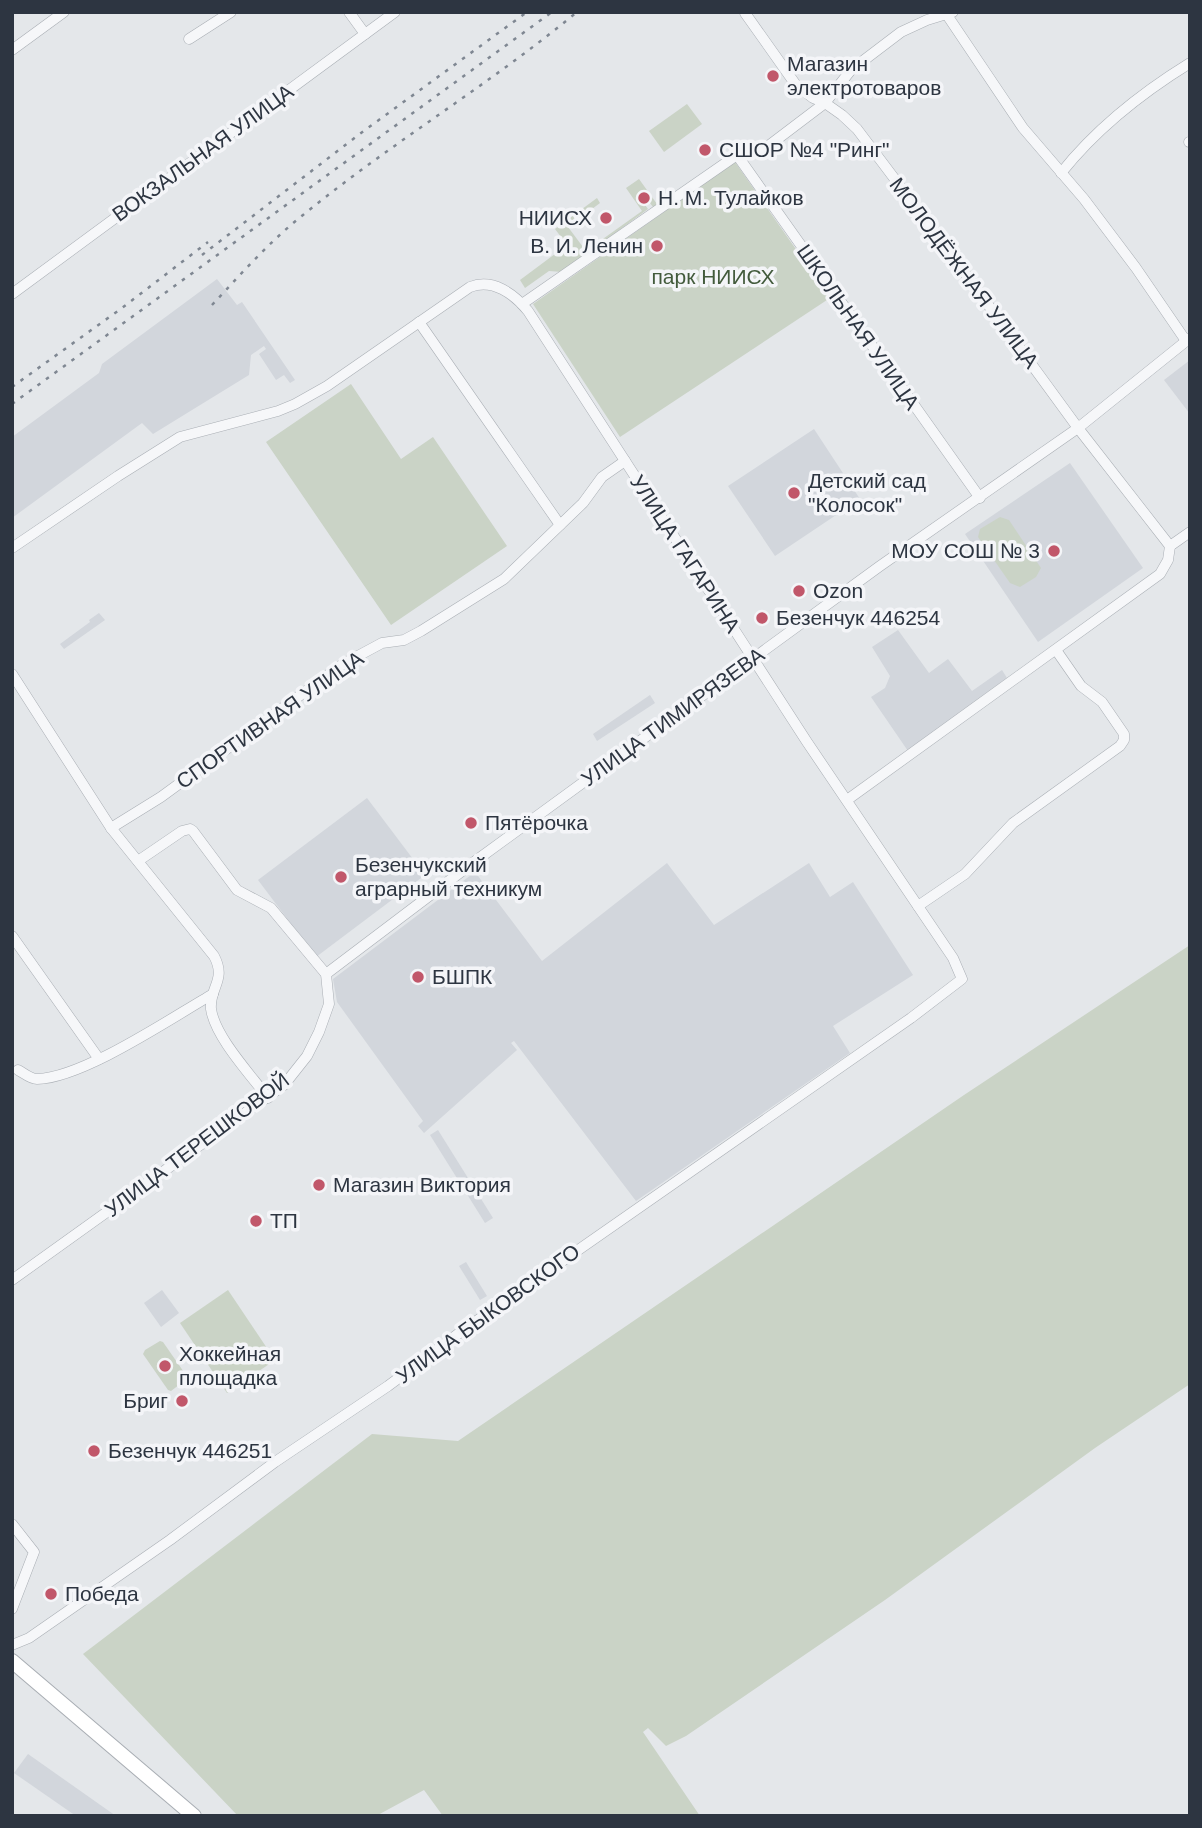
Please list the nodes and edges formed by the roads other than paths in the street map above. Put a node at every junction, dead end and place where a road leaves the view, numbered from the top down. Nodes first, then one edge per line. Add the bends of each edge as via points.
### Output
1 (64, 12) edge
2 (231, 12) edge
3 (349, 12) edge
4 (395, 12) edge
5 (746, 13) edge
6 (950, 14) edge
7 (365, 34) junction
8 (189, 39) dead end
9 (12, 50) edge
10 (1190, 62) edge
11 (825, 103) junction
12 (737, 155) junction
13 (1061, 173) junction
14 (12, 294) edge
15 (522, 304) junction
16 (419, 322) junction
17 (1188, 339) edge
18 (1078, 428) junction
19 (625, 461) junction
20 (980, 498) junction
21 (560, 525) junction
22 (1190, 532) edge
23 (1170, 546) junction
24 (12, 548) edge
25 (1056, 650) junction
26 (752, 659) junction
27 (12, 674) edge
28 (847, 800) junction
29 (111, 828) junction
30 (138, 862) junction
31 (918, 906) junction
32 (12, 936) edge
33 (326, 974) junction
34 (962, 979) joint
35 (213, 994) junction
36 (99, 1059) junction
37 (18, 1070) dead end
38 (268, 1098) junction
39 (12, 1280) edge
40 (12, 1524) edge
41 (12, 1609) edge
42 (12, 1645) edge
43 (12, 1661) edge
44 (194, 1816) edge

1 - 9 street
2 - 8 street
3 - 7 street
4 - 7 street, ВОКЗАЛЬНАЯ УЛИЦА
5 - 11 street, МОЛОДЁЖНАЯ УЛИЦА via 796,85
6 - 11 street via 913,25 891,38 851,70
6 - 13 street via 1023,128
7 - 14 street, ВОКЗАЛЬНАЯ УЛИЦА
10 - 13 street via 1114,118
11 - 12 street via 763,150
11 - 18 street, МОЛОДЁЖНАЯ УЛИЦА via 857,129
12 - 15 street
12 - 20 street, ШКОЛЬНАЯ УЛИЦА
13 - 17 street
15 - 16 street via 503,289 476,284
15 - 19 street, УЛИЦА ГАГАРИНА
16 - 21 street
16 - 24 street via 295,404 172,442
17 - 18 street, УЛИЦА ТИМИРЯЗЕВА
18 - 20 street, УЛИЦА ТИМИРЯЗЕВА
18 - 23 street, МОЛОДЁЖНАЯ УЛИЦА
19 - 21 street, СПОРТИВНАЯ УЛИЦА via 602,477
19 - 26 street, УЛИЦА ГАГАРИНА
20 - 26 street, УЛИЦА ТИМИРЯЗЕВА
21 - 29 street, СПОРТИВНАЯ УЛИЦА via 504,579 404,640 382,643 343,664 161,797
22 - 23 street
23 - 25 street via 1160,574
25 - 28 street
25 - 31 street via 1080,686 1102,702 1124,740 1013,823 965,874
26 - 28 street, УЛИЦА ГАГАРИНА
26 - 33 street, УЛИЦА ТИМИРЯЗЕВА
27 - 29 street
28 - 31 street, УЛИЦА ГАГАРИНА
29 - 30 street
30 - 33 street via 190,829 237,890 267,905
30 - 35 street via 215,956 219,977
31 - 34 street, УЛИЦА ГАГАРИНА
32 - 36 street
33 - 38 street, УЛИЦА ТЕРЕШКОВОЙ via 329,1004 319,1032 295,1072
34 - 42 street, УЛИЦА БЫКОВСКОГО via 170,1540 29,1638
35 - 36 street
35 - 38 street via 211,1007 217,1027
36 - 37 street via 62,1076 34,1079
38 - 39 street, УЛИЦА ТЕРЕШКОВОЙ
40 - 41 street via 34,1552
43 - 44 main road

